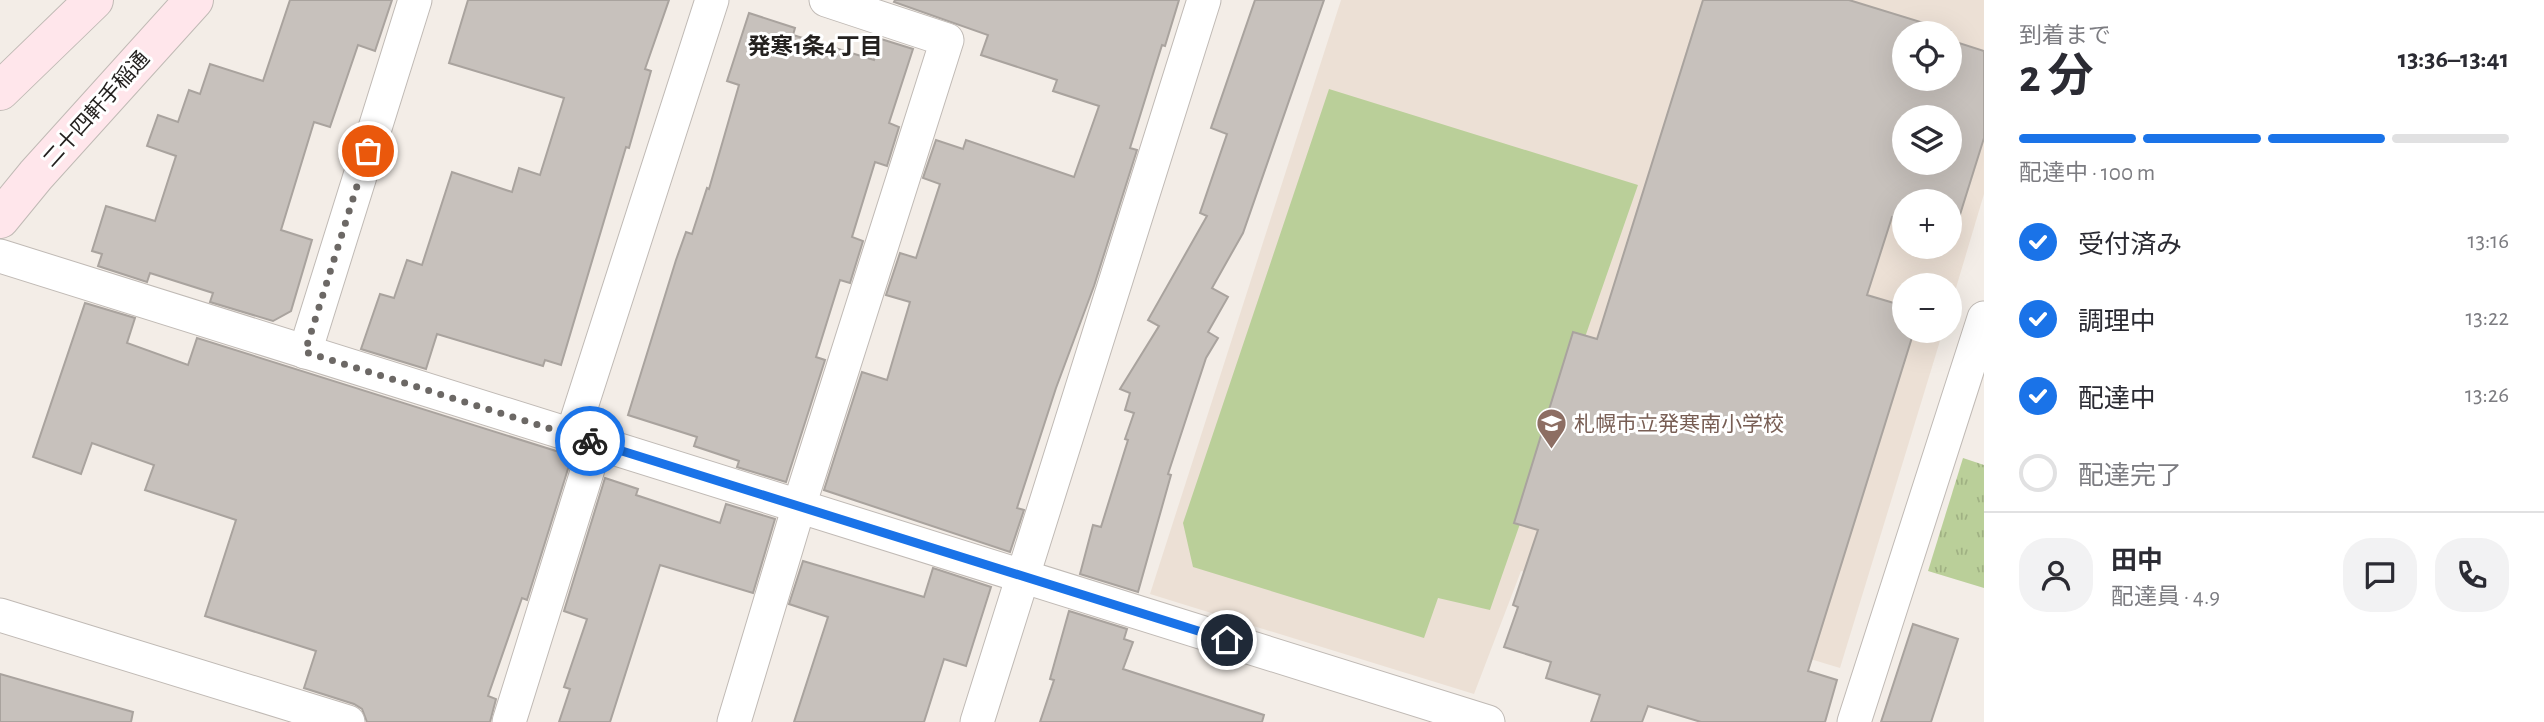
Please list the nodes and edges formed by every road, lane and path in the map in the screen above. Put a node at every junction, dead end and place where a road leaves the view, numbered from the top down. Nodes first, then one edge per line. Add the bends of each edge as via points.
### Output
1 (94, 0) edge
2 (194, 0) edge
3 (415, 0) edge
4 (712, 0) edge
5 (826, 0) edge
6 (1204, 0) edge
7 (0, 91) edge
8 (0, 219) edge
9 (0, 256) edge
10 (1984, 318) edge
11 (305, 352) junction
12 (584, 439) junction
13 (799, 506) junction
14 (1023, 577) junction
15 (0, 615) edge
16 (348, 722) edge
17 (509, 722) edge
18 (734, 722) edge
19 (977, 722) edge
20 (1488, 722) edge
21 (1854, 722) edge

1 - 7 street
2 - 8 street, 二十四軒手稲通
3 - 11 street
4 - 12 street
5 - 13 street via 947,40
6 - 14 street
9 - 11 street
10 - 21 street
11 - 12 street
12 - 13 street
12 - 17 street
13 - 14 street
13 - 18 street
14 - 19 street
14 - 20 street
15 - 16 street

